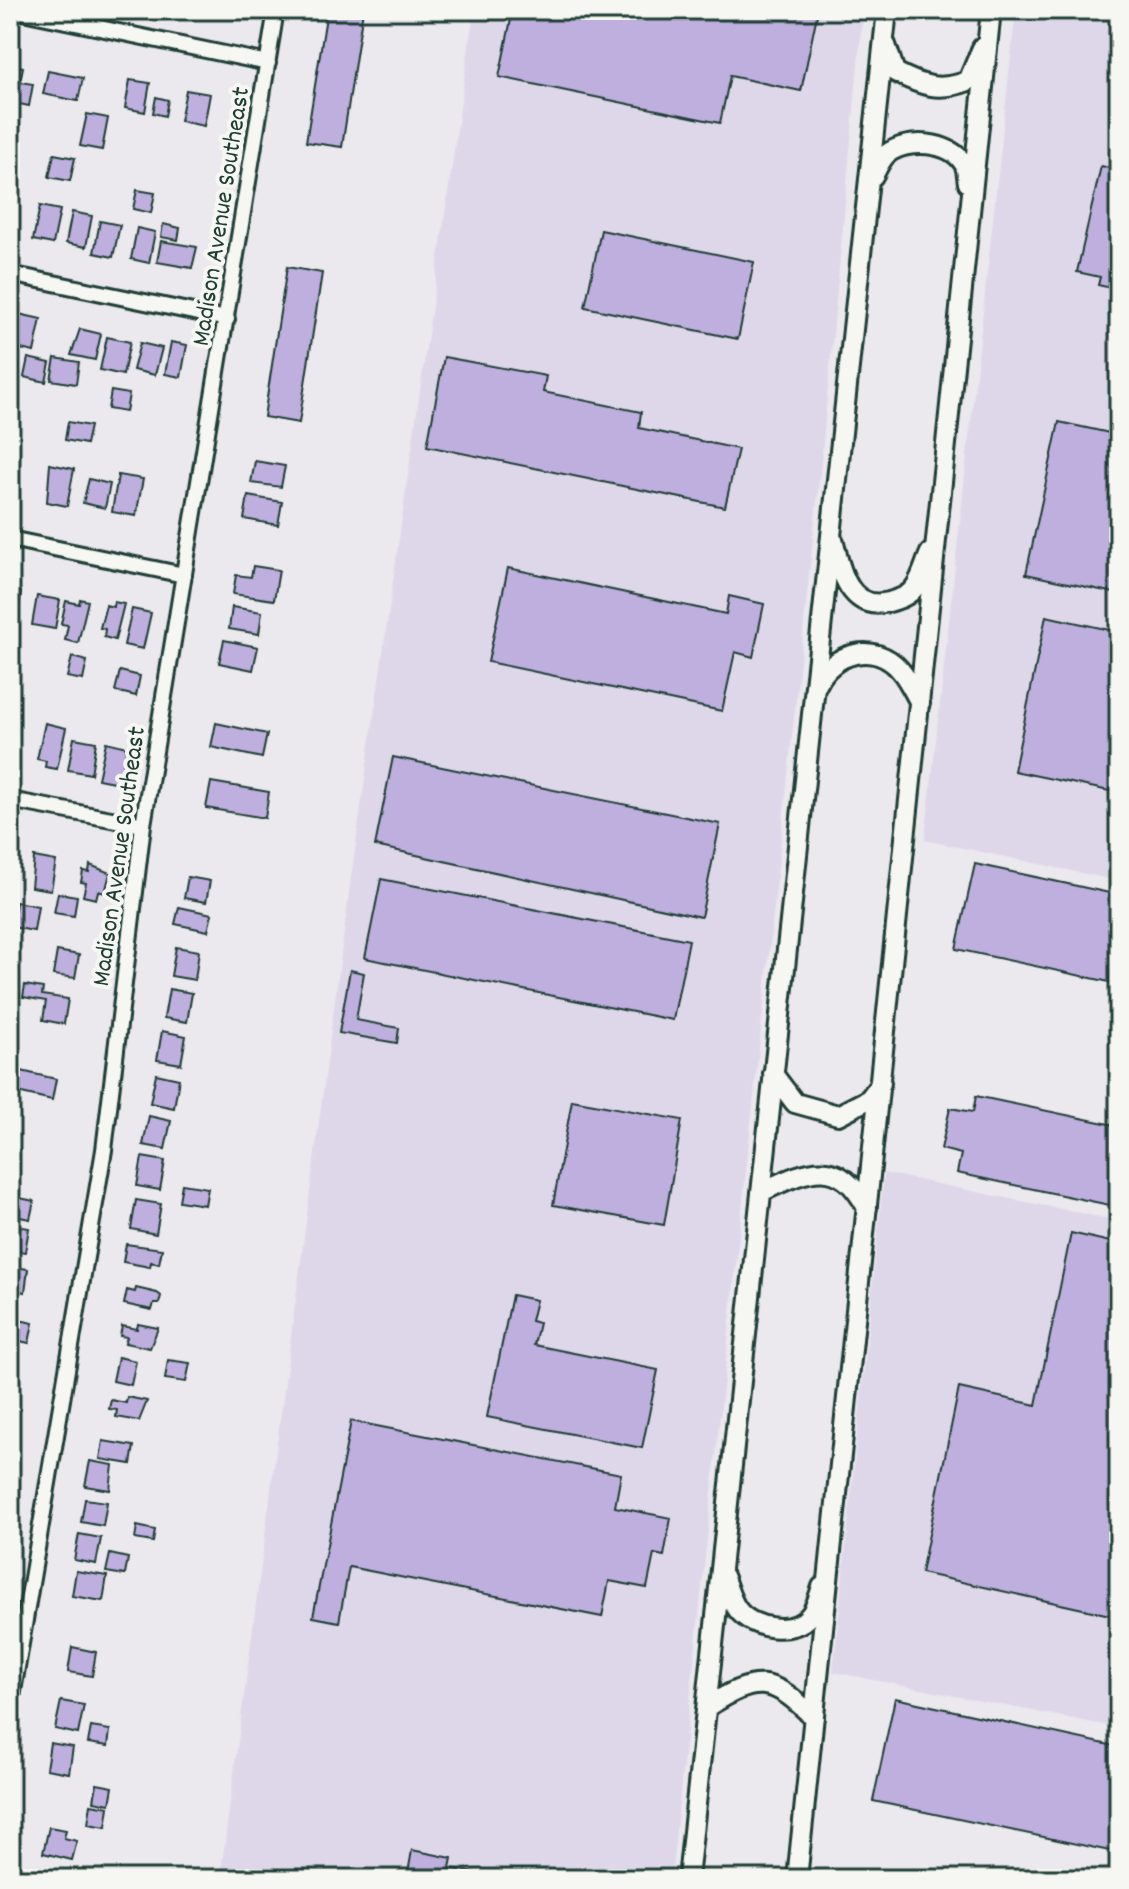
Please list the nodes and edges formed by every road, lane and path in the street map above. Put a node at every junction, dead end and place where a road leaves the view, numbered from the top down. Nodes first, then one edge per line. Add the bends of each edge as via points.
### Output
1 (13, 10) edge
2 (276, 10) edge
3 (887, 10) edge
4 (991, 10) edge
5 (989, 32) junction
6 (884, 39) junction
7 (268, 63) junction
8 (870, 181) junction
9 (971, 198) junction
10 (10, 274) edge
11 (227, 319) junction
12 (831, 524) junction
13 (938, 533) junction
14 (10, 539) edge
15 (184, 575) junction
16 (812, 695) junction
17 (920, 703) junction
18 (10, 800) edge
19 (143, 825) junction
20 (773, 1074) junction
21 (883, 1080) junction
22 (761, 1192) junction
23 (867, 1208) junction
24 (831, 1564) junction
25 (721, 1570) junction
26 (16, 1623) edge
27 (707, 1707) junction
28 (10, 1709) edge
29 (814, 1718) junction
30 (688, 1879) edge
31 (797, 1879) edge

1 - 7 street
2 - 7 street, Madison Avenue Southeast
3 - 6 street
4 - 5 street
5 - 6 street via 968,81 947,89 922,86 895,72
5 - 9 street
6 - 8 street
7 - 11 street, Madison Avenue Southeast
8 - 9 street via 886,154 928,144 964,164
8 - 12 street
9 - 13 street
10 - 11 street
11 - 15 street, Madison Avenue Southeast
12 - 13 street via 840,572 849,589 871,602 905,597 915,588
12 - 16 street
13 - 17 street
14 - 15 street
15 - 19 street, Madison Avenue Southeast
16 - 17 street via 834,661 862,653 882,656 900,669
16 - 20 street
17 - 21 street
18 - 19 street
19 - 26 street, Madison Avenue Southeast via 104,1150
20 - 21 street via 795,1103 838,1115 869,1099
20 - 22 street
21 - 23 street
22 - 23 street via 790,1176 818,1171 846,1180
22 - 25 street
23 - 24 street
24 - 25 street via 810,1615 784,1628 747,1620 732,1601
24 - 29 street
25 - 27 street
26 - 28 street, Madison Avenue Southeast
27 - 29 street via 740,1686 764,1685 792,1696
27 - 30 street
29 - 31 street

